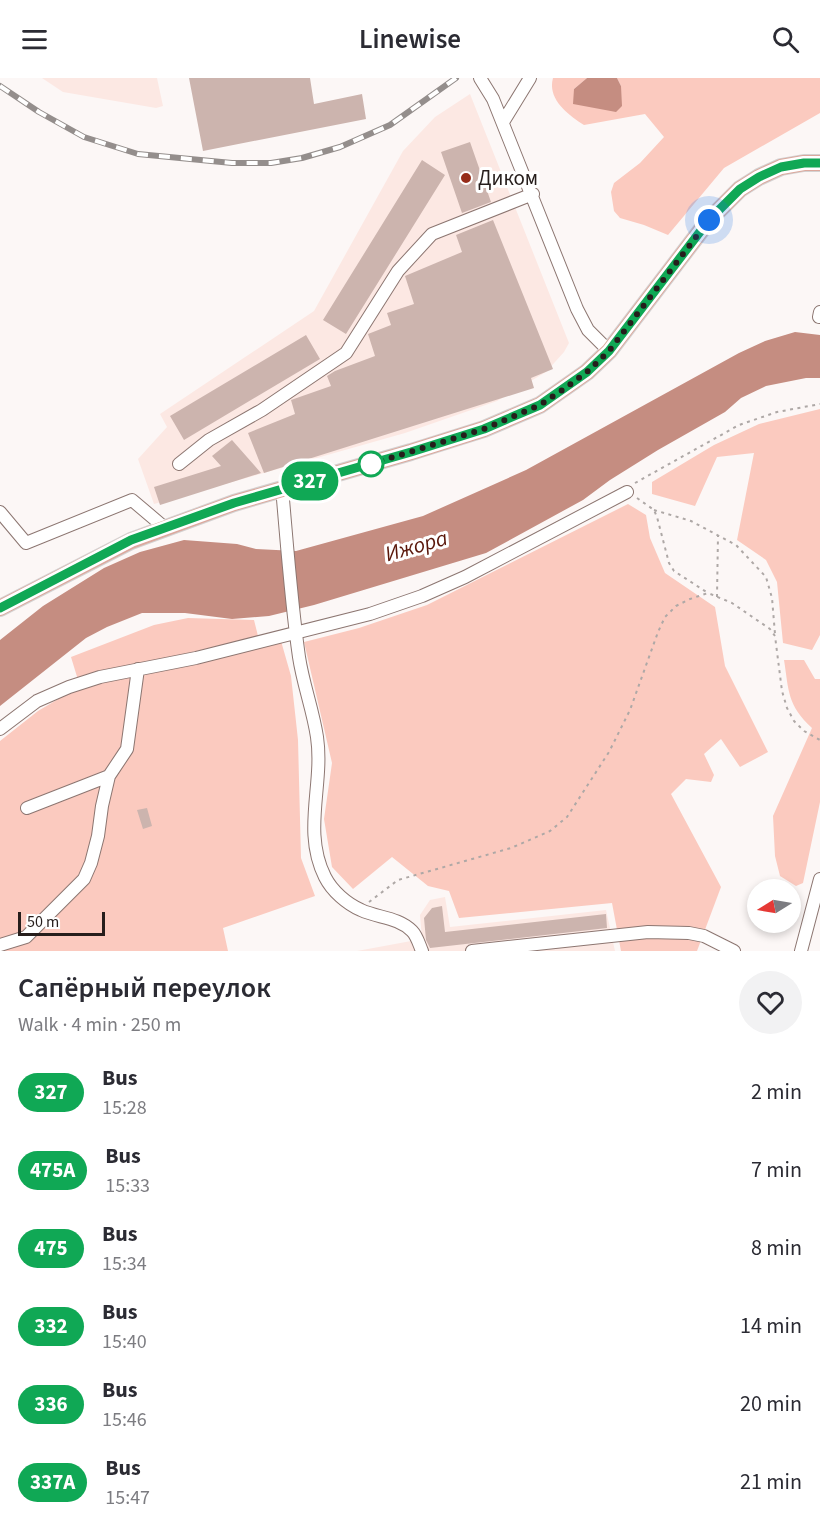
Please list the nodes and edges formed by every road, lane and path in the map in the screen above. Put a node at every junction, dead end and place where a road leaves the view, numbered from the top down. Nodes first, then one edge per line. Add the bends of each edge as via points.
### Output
1 (480, 78) edge
2 (530, 78) edge
3 (503, 122) junction
4 (820, 163) edge
5 (533, 194) junction
6 (820, 312) edge
7 (819, 317) edge
8 (609, 351) junction
9 (820, 404) edge
10 (179, 464) dead end
11 (282, 488) junction
12 (627, 492) junction
13 (654, 510) junction
14 (0, 512) edge
15 (165, 528) junction
16 (718, 535) junction
17 (708, 593) junction
18 (717, 597) junction
19 (0, 608) edge
20 (296, 632) junction
21 (775, 636) junction
22 (138, 669) junction
23 (0, 729) edge
24 (820, 740) edge
25 (109, 776) junction
26 (27, 808) dead end
27 (820, 879) edge
28 (361, 910) junction
29 (0, 945) edge
30 (560, 946) edge
31 (515, 949) edge
32 (422, 951) edge
33 (472, 951) edge
34 (477, 951) edge
35 (734, 951) edge
36 (801, 951) edge

1 - 3 street
2 - 3 street
3 - 5 street
4 - 8 main road via 781,167 740,189 709,220
5 - 8 street via 577,309 588,330
5 - 10 street via 432,234 398,271 346,353 262,410 209,440
6 - 7 street
8 - 11 main road via 564,389 511,418 411,452
9 - 12 path via 746,422 635,482
11 - 15 main road
11 - 20 street
12 - 13 path
12 - 20 street via 422,596 370,614
13 - 16 path via 692,521
13 - 17 path via 674,571
14 - 15 street via 26,543 132,500
15 - 19 main road via 131,540
16 - 18 path
16 - 21 path via 735,545 766,577
17 - 18 path
17 - 28 path via 690,598 665,617 630,710 609,752 567,817 550,831 511,848 398,880
18 - 21 path via 732,603
20 - 22 street
20 - 28 street via 317,737 314,828 318,860 338,894
21 - 24 path via 788,708 794,721
22 - 23 street via 69,687 38,701
22 - 25 street via 127,749
25 - 26 street
25 - 29 street via 98,836 84,879 26,937
27 - 36 street
28 - 32 street via 401,922 413,932
30 - 31 street
30 - 35 street via 648,932 689,933
31 - 34 street
33 - 34 street

